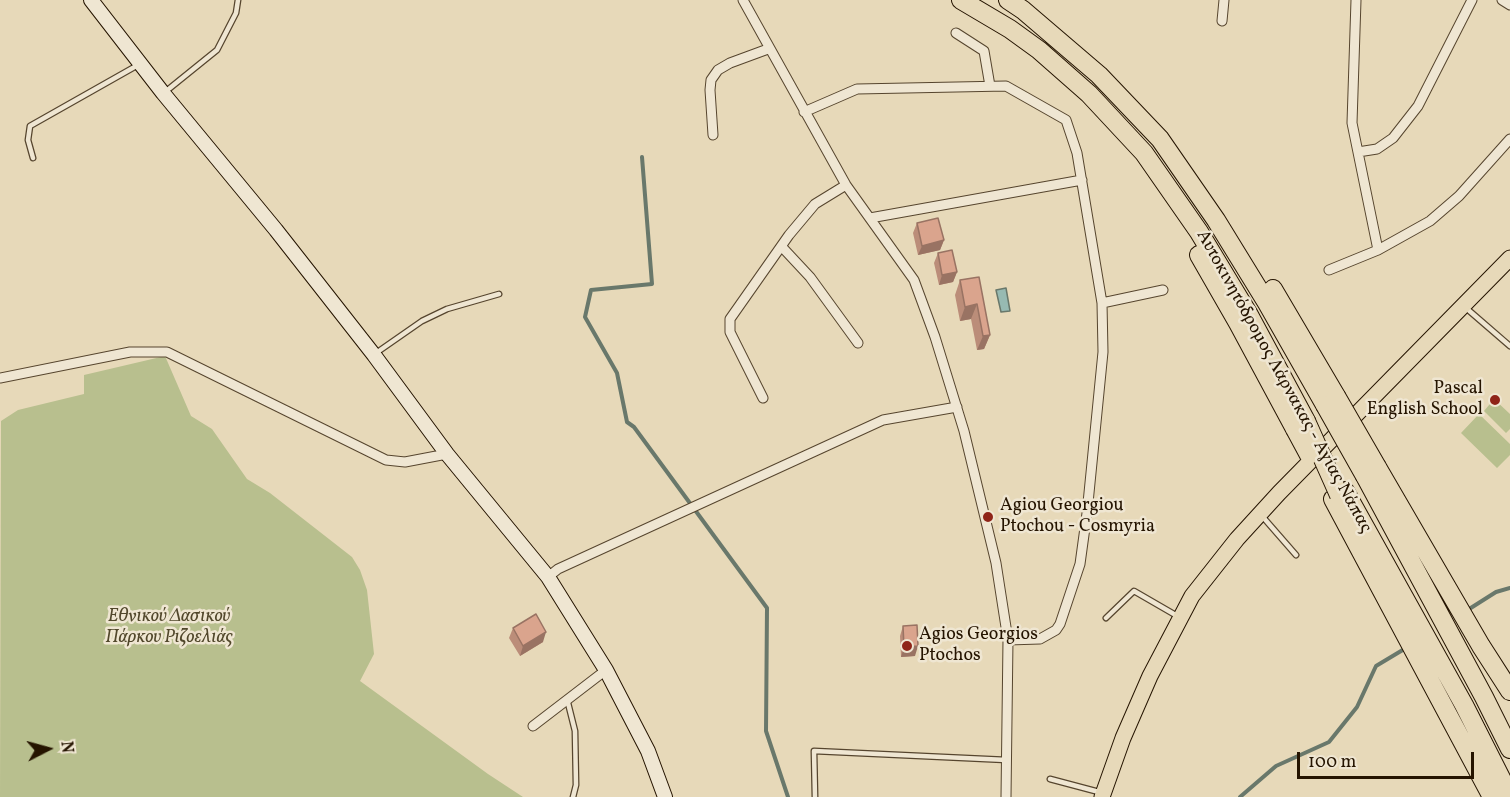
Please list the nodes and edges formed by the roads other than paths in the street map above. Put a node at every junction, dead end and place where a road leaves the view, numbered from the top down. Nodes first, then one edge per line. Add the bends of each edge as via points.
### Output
1 (91, 0) edge
2 (238, 0) edge
3 (743, 0) edge
4 (961, 0) edge
5 (1008, 0) edge
6 (1224, 0) edge
7 (1356, 0) edge
8 (1472, 0) edge
9 (1502, 0) edge
10 (1510, 5) edge
11 (1222, 21) dead end
12 (956, 33) dead end
13 (768, 49) junction
14 (140, 63) junction
15 (990, 86) junction
16 (163, 93) junction
17 (804, 112) junction
18 (713, 135) dead end
19 (1510, 139) edge
20 (1358, 152) junction
21 (33, 158) dead end
22 (1082, 180) junction
23 (846, 185) junction
24 (870, 219) junction
25 (782, 247) junction
26 (1378, 250) junction
27 (1510, 258) edge
28 (1329, 270) dead end
29 (1163, 290) dead end
30 (499, 294) dead end
31 (1102, 303) junction
32 (1464, 306) junction
33 (858, 343) dead end
34 (1510, 346) edge
35 (374, 355) junction
36 (0, 378) edge
37 (763, 398) dead end
38 (957, 407) junction
39 (447, 454) junction
40 (1371, 471) junction
41 (1339, 495) junction
42 (1260, 513) junction
43 (1296, 555) dead end
44 (548, 577) junction
45 (1106, 618) dead end
46 (1180, 618) junction
47 (1008, 640) junction
48 (1481, 646) junction
49 (606, 670) junction
50 (1510, 691) edge
51 (567, 699) junction
52 (1510, 702) edge
53 (533, 726) dead end
54 (1510, 749) edge
55 (1007, 760) junction
56 (1050, 779) dead end
57 (1102, 795) edge
58 (1510, 796) edge
59 (573, 797) edge
60 (665, 797) edge
61 (815, 797) edge
62 (1006, 797) edge
63 (1491, 797) edge

1 - 14 main road
2 - 16 lane via 236,13 217,50
3 - 13 street
4 - 41 highway, bridge via 1010,29 1034,59 1082,102 1136,162 1188,237
5 - 40 highway, Αυτοκινητόδρομος Λάρνακας - Αγίας Νάπας, bridge via 1099,75 1160,139 1222,229
6 - 11 street
7 - 20 street via 1352,123
8 - 20 street via 1418,106 1393,138 1377,149
9 - 10 street
12 - 15 street via 984,51
13 - 17 street
13 - 18 street via 730,63 711,80
14 - 16 main road
14 - 21 lane via 30,126 28,140
15 - 17 street via 857,89
15 - 22 street via 1006,86 1066,120
16 - 35 main road
17 - 23 street
19 - 26 street via 1459,196 1430,221
20 - 26 street
22 - 24 street
22 - 31 street
23 - 24 street
23 - 25 street via 815,204
24 - 38 street via 914,280
25 - 33 street via 810,277
25 - 37 street via 729,319 730,332
26 - 28 street
27 - 32 main road
29 - 31 street
30 - 35 lane via 447,309 422,321
31 - 47 street via 1103,352 1080,564 1056,630 1040,639
32 - 34 lane
32 - 42 main road
35 - 39 main road
36 - 39 street via 130,352 167,352 386,460 405,462
38 - 44 street via 883,420
38 - 47 street via 996,563
39 - 44 main road
40 - 48 highway
40 - 54 highway, Αυτοκινητόδρομος Λάρνακας - Αγίας Νάπας
41 - 58 highway, Αυτοκινητόδρομος Λάρνακας - Αγίας Νάπας via 1464,705
41 - 63 highway via 1397,618
42 - 43 lane
42 - 46 main road via 1192,596
44 - 49 main road
45 - 46 lane via 1134,591
46 - 57 main road via 1150,676
47 - 55 street
48 - 50 highway
48 - 52 highway
49 - 51 street
49 - 60 main road via 648,751
51 - 53 street
51 - 59 lane via 575,731
55 - 61 lane via 814,751
55 - 62 street
56 - 57 lane

